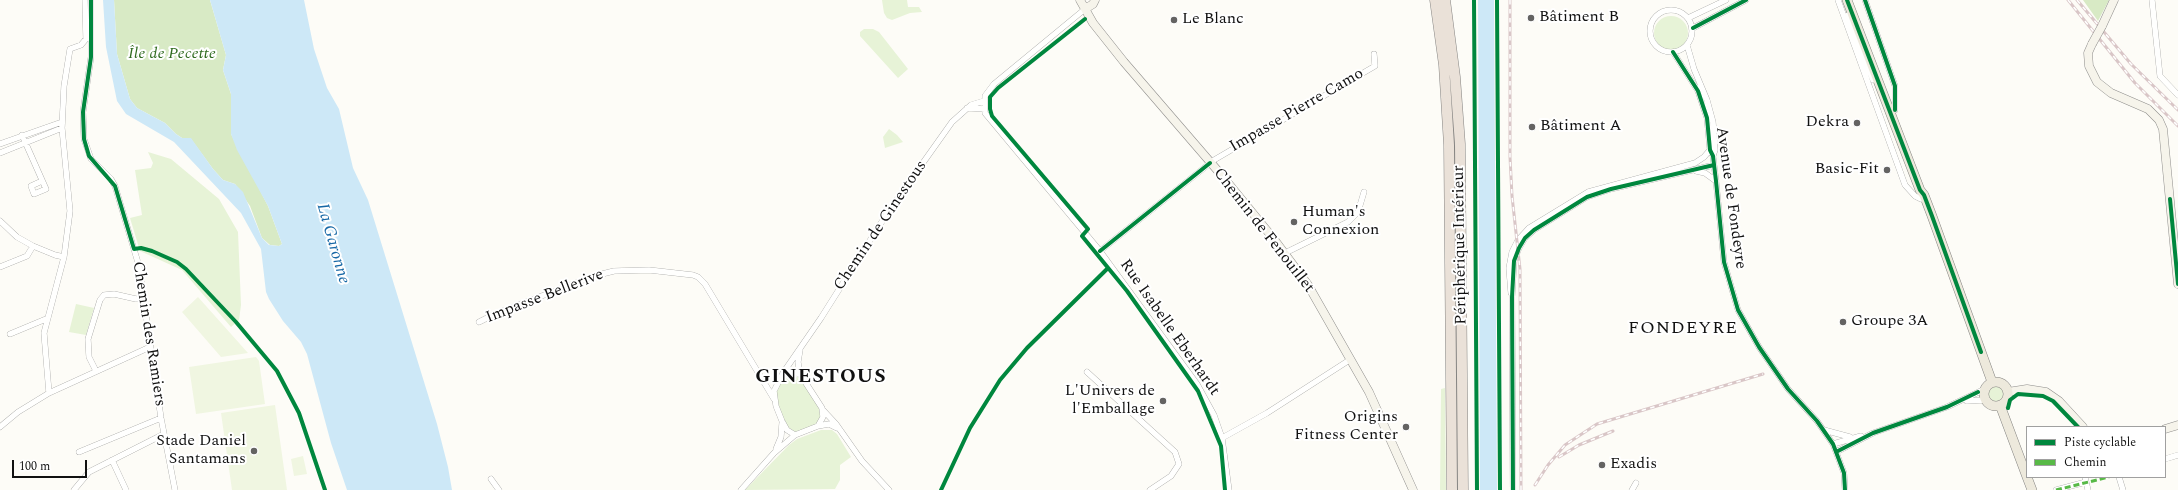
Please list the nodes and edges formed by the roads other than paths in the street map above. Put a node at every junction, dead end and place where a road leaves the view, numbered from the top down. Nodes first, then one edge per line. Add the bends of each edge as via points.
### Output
1 (85, 0) edge
2 (91, 0) edge
3 (1080, 0) edge
4 (1088, 0) edge
5 (1095, 0) edge
6 (1435, 0) edge
7 (1445, 0) edge
8 (1726, 0) edge
9 (1746, 0) edge
10 (1838, 0) edge
11 (1843, 0) edge
12 (1847, 0) edge
13 (1854, 0) edge
14 (1865, 0) edge
15 (2114, 0) edge
16 (2152, 0) edge
17 (1085, 9) junction
18 (1688, 18) junction
19 (1693, 28) junction
20 (1687, 45) junction
21 (1673, 52) junction
22 (1374, 54) dead end
23 (2178, 95) edge
24 (984, 102) junction
25 (966, 108) junction
26 (985, 109) junction
27 (1893, 113) junction
28 (62, 122) junction
29 (62, 128) junction
30 (22, 135) junction
31 (25, 142) junction
32 (0, 144) edge
33 (1710, 150) junction
34 (2, 152) edge
35 (1713, 156) junction
36 (1210, 163) junction
37 (1714, 164) junction
38 (1694, 171) junction
39 (42, 181) dead end
40 (1716, 181) junction
41 (1364, 192) dead end
42 (1924, 196) junction
43 (0, 221) edge
44 (33, 246) junction
45 (2176, 248) edge
46 (1100, 251) junction
47 (1285, 253) junction
48 (64, 257) junction
49 (0, 267) edge
50 (2178, 284) edge
51 (1512, 297) junction
52 (144, 298) junction
53 (46, 319) junction
54 (479, 322) dead end
55 (10, 334) dead end
56 (150, 347) junction
57 (800, 348) junction
58 (1352, 359) junction
59 (96, 371) junction
60 (1087, 372) dead end
61 (783, 373) junction
62 (800, 374) junction
63 (766, 385) junction
64 (776, 385) junction
65 (1988, 386) junction
66 (49, 392) junction
67 (2008, 392) junction
68 (774, 399) junction
69 (1985, 400) junction
70 (1955, 404) junction
71 (2000, 405) junction
72 (822, 408) junction
73 (161, 418) junction
74 (782, 421) junction
75 (2178, 425) edge
76 (818, 426) junction
77 (2082, 426) edge
78 (0, 427) edge
79 (839, 428) junction
80 (2166, 429) edge
81 (1824, 430) junction
82 (1873, 433) junction
83 (164, 434) junction
84 (795, 435) junction
85 (1854, 437) junction
86 (1222, 438) junction
87 (1833, 444) junction
88 (79, 452) dead end
89 (1836, 452) junction
90 (774, 453) junction
91 (2178, 456) edge
92 (2166, 459) edge
93 (112, 460) junction
94 (2026, 474) edge
95 (2027, 478) edge
96 (2119, 478) edge
97 (491, 479) dead end
98 (2085, 480) edge
99 (1636, 483) dead end
100 (1411, 488) edge
101 (74, 490) edge
102 (126, 490) edge
103 (175, 490) edge
104 (499, 490) edge
105 (741, 490) edge
106 (889, 490) edge
107 (1150, 490) edge
108 (1229, 490) edge
109 (1452, 490) edge
110 (1463, 490) edge
111 (1513, 490) edge
112 (1632, 490) edge
113 (1845, 490) edge
114 (2032, 490) edge
115 (2056, 490) edge
116 (2088, 490) edge
117 (2122, 490) edge

1 - 28 street via 86,39 68,53
2 - 52 street, Chemin des Ramiers via 91,57 83,112 84,139 91,159 115,186 139,266
3 - 17 street, Chemin de Fenouillet
4 - 17 street
5 - 17 street
6 - 109 highway via 1444,65 1449,145
7 - 110 highway, Périphérique Intérieur via 1460,144
8 - 18 street
9 - 19 street
10 - 42 street via 1905,185 1915,196 1921,199
11 - 27 street via 1864,58
12 - 27 main road
13 - 27 main road
14 - 27 street via 1894,86
15 - 45 street, bridge via 2088,53 2089,66 2096,82 2110,93 2148,109 2159,120 2164,138
16 - 23 street via 2160,76
17 - 24 street via 994,84
17 - 36 street, Chemin de Fenouillet via 1124,62
18 - 19 street
18 - 21 street via 1673,9 1661,12 1652,20 1652,41 1661,50
19 - 20 street via 1692,38
20 - 21 street
20 - 35 street, Avenue de Fondeyre via 1713,122
21 - 33 street, Avenue de Fondeyre via 1702,99
22 - 36 street, Impasse Pierre Camo via 1375,66
24 - 25 street, Chemin de Ginestous
24 - 26 street, Rue Isabelle Eberhardt
25 - 26 street
25 - 57 street, Chemin de Ginestous via 952,122 888,212
26 - 46 street, Rue Isabelle Eberhardt via 988,117
27 - 42 main road via 1924,189
28 - 29 street
28 - 30 street
29 - 31 street
29 - 48 street via 70,211
30 - 31 street
30 - 32 street
31 - 34 street
31 - 39 street
32 - 34 street
33 - 35 street, Avenue de Fondeyre
33 - 51 street via 1695,163 1588,192 1529,228 1515,245 1510,261 1509,286
35 - 37 street, Avenue de Fondeyre
36 - 46 street
36 - 47 street, Chemin de Fenouillet
37 - 38 street
37 - 40 street, Avenue de Fondeyre
38 - 40 street via 1705,173
38 - 51 street via 1599,192 1534,230 1525,238 1516,254
40 - 81 street, Avenue de Fondeyre via 1724,262 1738,310 1759,347 1788,389
41 - 47 street via 1358,212 1348,222
42 - 65 main road
43 - 44 street
44 - 48 street
44 - 49 street via 27,256
45 - 50 street
46 - 86 street, Rue Isabelle Eberhardt via 1197,384 1214,415
47 - 58 street, Chemin de Fenouillet via 1308,285
48 - 53 street
51 - 111 street
52 - 56 street, Chemin des Ramiers
52 - 59 street via 136,299 114,294 104,295 100,300 88,339 89,357
53 - 55 street
53 - 66 street via 44,333
54 - 63 street, Impasse Bellerive via 594,276 614,271 649,270 698,277 705,284
56 - 59 street
56 - 73 street, Chemin des Ramiers
57 - 61 street, Chemin de Ginestous
57 - 62 street, Chemin de Ginestous
58 - 86 street via 1249,424
58 - 100 street, Chemin de Fenouillet via 1384,421
59 - 66 street
60 - 107 street via 1175,452 1179,464 1172,476
61 - 62 street via 790,371
61 - 64 street, Chemin de Ginestous
62 - 72 street
63 - 64 street
63 - 68 street, Impasse Bellerive
64 - 68 street, Chemin de Ginestous
65 - 67 main road via 2004,385
65 - 69 main road
65 - 70 street, Avenue de Fondeyre
66 - 78 street
67 - 71 main road via 2005,401
67 - 77 street via 2027,389 2046,392
68 - 74 street, Chemin de Ginestous
69 - 70 street, Avenue de Fondeyre via 1973,399
69 - 71 main road via 1993,406
70 - 82 street, Avenue de Fondeyre
71 - 94 main road
72 - 76 street via 823,417
72 - 79 street
73 - 83 street, Chemin des Ramiers
73 - 88 street
74 - 84 street, Chemin de Ginestous via 787,430
74 - 90 street, Chemin de Ginestous via 781,437
75 - 80 street
76 - 79 street via 829,424
76 - 84 street, Chemin de Ginestous
79 - 106 street via 862,461
81 - 85 street, Avenue de Fondeyre via 1844,437
81 - 87 street, Avenue de Fondeyre
82 - 85 street, Avenue de Fondeyre
82 - 89 street, Avenue de Fondeyre
83 - 93 street
83 - 103 street, Chemin des Ramiers
84 - 90 street, Chemin de Ginestous
85 - 87 street, Avenue de Fondeyre
86 - 108 street, Rue Isabelle Eberhardt
87 - 89 street
89 - 113 street via 1845,480
90 - 105 street, Chemin de Ginestous
91 - 92 street
93 - 101 street via 89,472
93 - 102 street
95 - 114 main road
96 - 117 street
97 - 104 street
98 - 115 street
98 - 116 street
99 - 112 street

